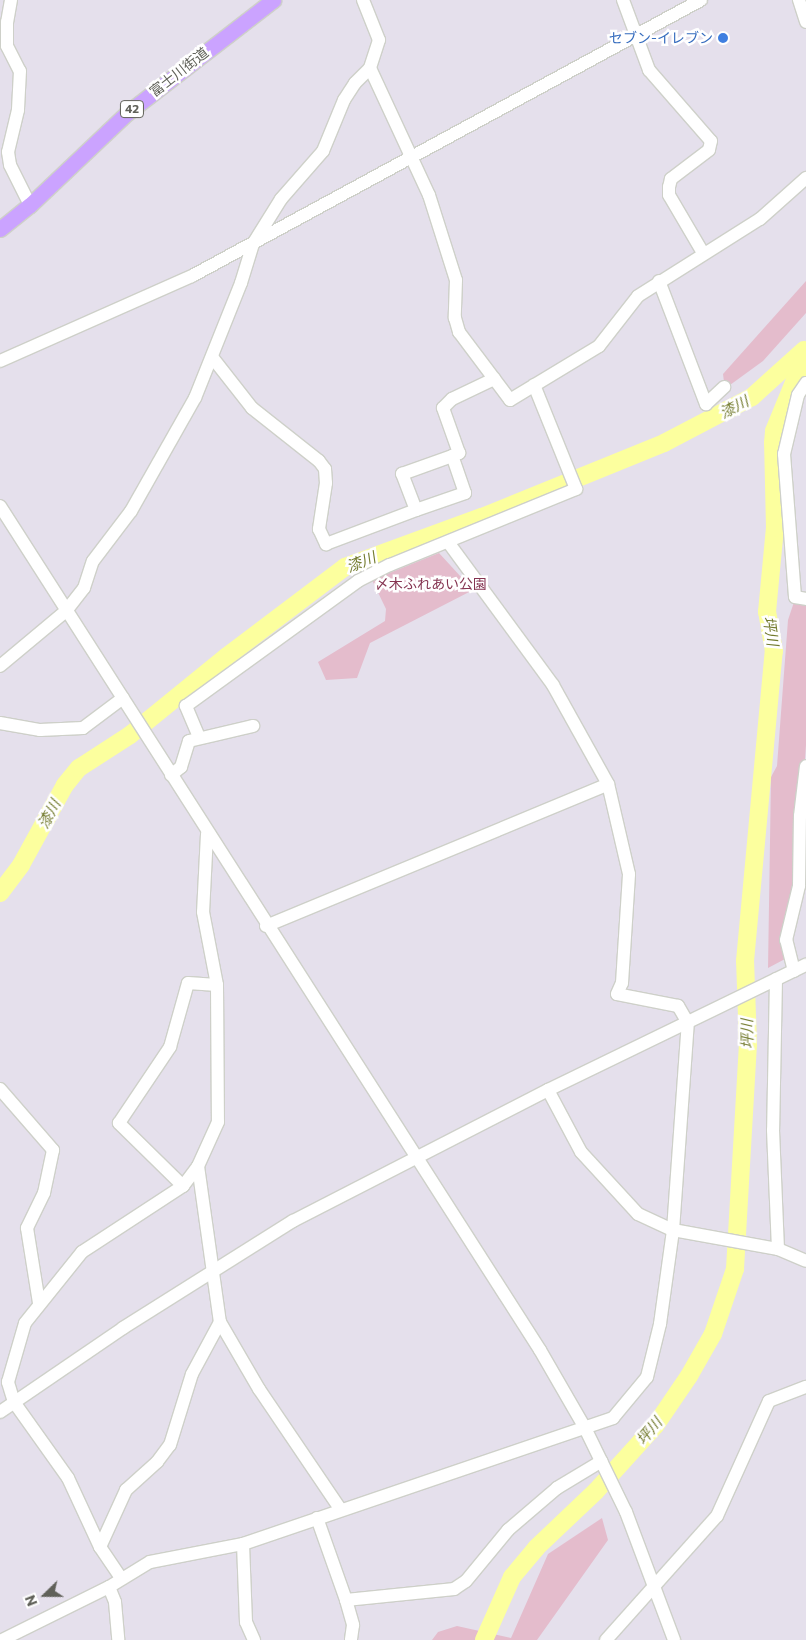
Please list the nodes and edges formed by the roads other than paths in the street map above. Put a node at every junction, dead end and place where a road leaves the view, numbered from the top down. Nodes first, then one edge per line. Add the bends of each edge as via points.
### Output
1 (11, 0) edge
2 (273, 0) edge
3 (364, 0) edge
4 (623, 0) edge
5 (701, 0) edge
6 (799, 0) edge
7 (806, 22) edge
8 (637, 35) junction
9 (370, 68) junction
10 (413, 158) junction
11 (806, 178) edge
12 (30, 205) junction
13 (0, 228) edge
14 (253, 244) junction
15 (703, 253) junction
16 (659, 281) junction
17 (212, 358) junction
18 (0, 361) edge
19 (494, 379) junction
20 (806, 383) edge
21 (534, 385) junction
22 (724, 387) dead end
23 (452, 456) junction
24 (0, 506) edge
25 (416, 510) junction
26 (448, 542) junction
27 (806, 599) edge
28 (66, 611) junction
29 (0, 666) edge
30 (123, 698) junction
31 (0, 723) edge
32 (253, 726) dead end
33 (199, 737) junction
34 (806, 766) edge
35 (171, 776) junction
36 (608, 784) junction
37 (207, 834) junction
38 (266, 926) junction
39 (806, 965) edge
40 (794, 971) junction
41 (776, 979) junction
42 (217, 985) junction
43 (688, 1023) junction
44 (0, 1089) edge
45 (548, 1090) junction
46 (417, 1156) junction
47 (198, 1166) junction
48 (183, 1186) junction
49 (673, 1230) junction
50 (778, 1248) junction
51 (806, 1262) edge
52 (211, 1272) junction
53 (39, 1303) junction
54 (220, 1322) junction
55 (806, 1387) edge
56 (14, 1402) junction
57 (0, 1412) edge
58 (585, 1428) junction
59 (604, 1467) junction
60 (341, 1510) junction
61 (317, 1518) junction
62 (243, 1544) junction
63 (100, 1546) junction
64 (121, 1578) junction
65 (654, 1584) junction
66 (109, 1587) junction
67 (346, 1600) junction
68 (2, 1640) edge
69 (118, 1640) edge
70 (254, 1640) edge
71 (351, 1640) edge
72 (606, 1640) edge
73 (674, 1640) edge

1 - 12 street via 7,46 20,71 18,110 8,152 10,165
2 - 12 main road, 富士川街道 / 42 via 127,114
3 - 9 street via 379,40
4 - 8 street
5 - 8 street
6 - 7 street
8 - 10 street
8 - 15 street via 649,70 711,141 708,150 671,180 669,187 669,195
9 - 10 street
9 - 14 street via 344,100 323,151 281,199
10 - 14 street
10 - 19 street via 429,195 456,280 458,332
11 - 15 street via 760,219
12 - 13 main road, 富士川街道 / 42
14 - 17 street
14 - 18 street via 192,276
15 - 16 street
16 - 21 street via 638,296 598,346
16 - 22 street via 706,404
17 - 25 street via 252,408 319,461 324,469 326,483 319,529 326,544
17 - 28 street via 169,446 131,511 93,561 84,588
19 - 21 street via 510,400
19 - 23 street via 452,399 443,408 459,453
20 - 27 street via 798,395 784,454 794,597
21 - 26 street via 576,489
23 - 25 street via 465,493
23 - 25 street via 402,474
24 - 28 street
26 - 33 street via 390,564 358,581 186,706
26 - 36 street via 553,685
28 - 29 street
28 - 30 street
30 - 31 street via 83,728 40,730
30 - 35 street
32 - 33 street
33 - 35 street via 189,740 181,767
34 - 40 street via 800,816 799,886 786,940
35 - 37 street
36 - 38 street
36 - 43 street via 628,874 622,983 617,994 678,1006
37 - 38 street
37 - 42 street via 203,912
38 - 46 street
39 - 40 street
40 - 41 street
41 - 43 street
41 - 50 street via 773,1130
42 - 47 street via 218,1122
42 - 48 street via 188,984 170,1047 119,1123
43 - 45 street
43 - 49 street
44 - 53 street via 53,1150 44,1193 27,1228
45 - 46 street
45 - 49 street via 581,1152 638,1214
46 - 52 street via 293,1221
46 - 58 street
47 - 48 street
47 - 52 street
48 - 53 street via 82,1252
49 - 50 street
49 - 58 street via 660,1324 647,1377 613,1418
50 - 51 street
52 - 54 street
52 - 56 street
53 - 56 street via 26,1323 8,1382
54 - 60 street via 264,1397
54 - 63 street via 192,1374 170,1445 157,1462 126,1490
55 - 65 street via 769,1401 717,1516
56 - 57 street
56 - 63 street via 68,1478
58 - 59 street
58 - 60 street
59 - 65 street
59 - 67 street via 557,1488 508,1530 466,1581 454,1589
60 - 61 street
61 - 62 street
61 - 67 street
62 - 64 street via 150,1562
62 - 70 street via 246,1622
63 - 64 street
64 - 66 street
65 - 72 street
65 - 73 street
66 - 68 street
66 - 69 street via 115,1602
67 - 71 street via 353,1625

